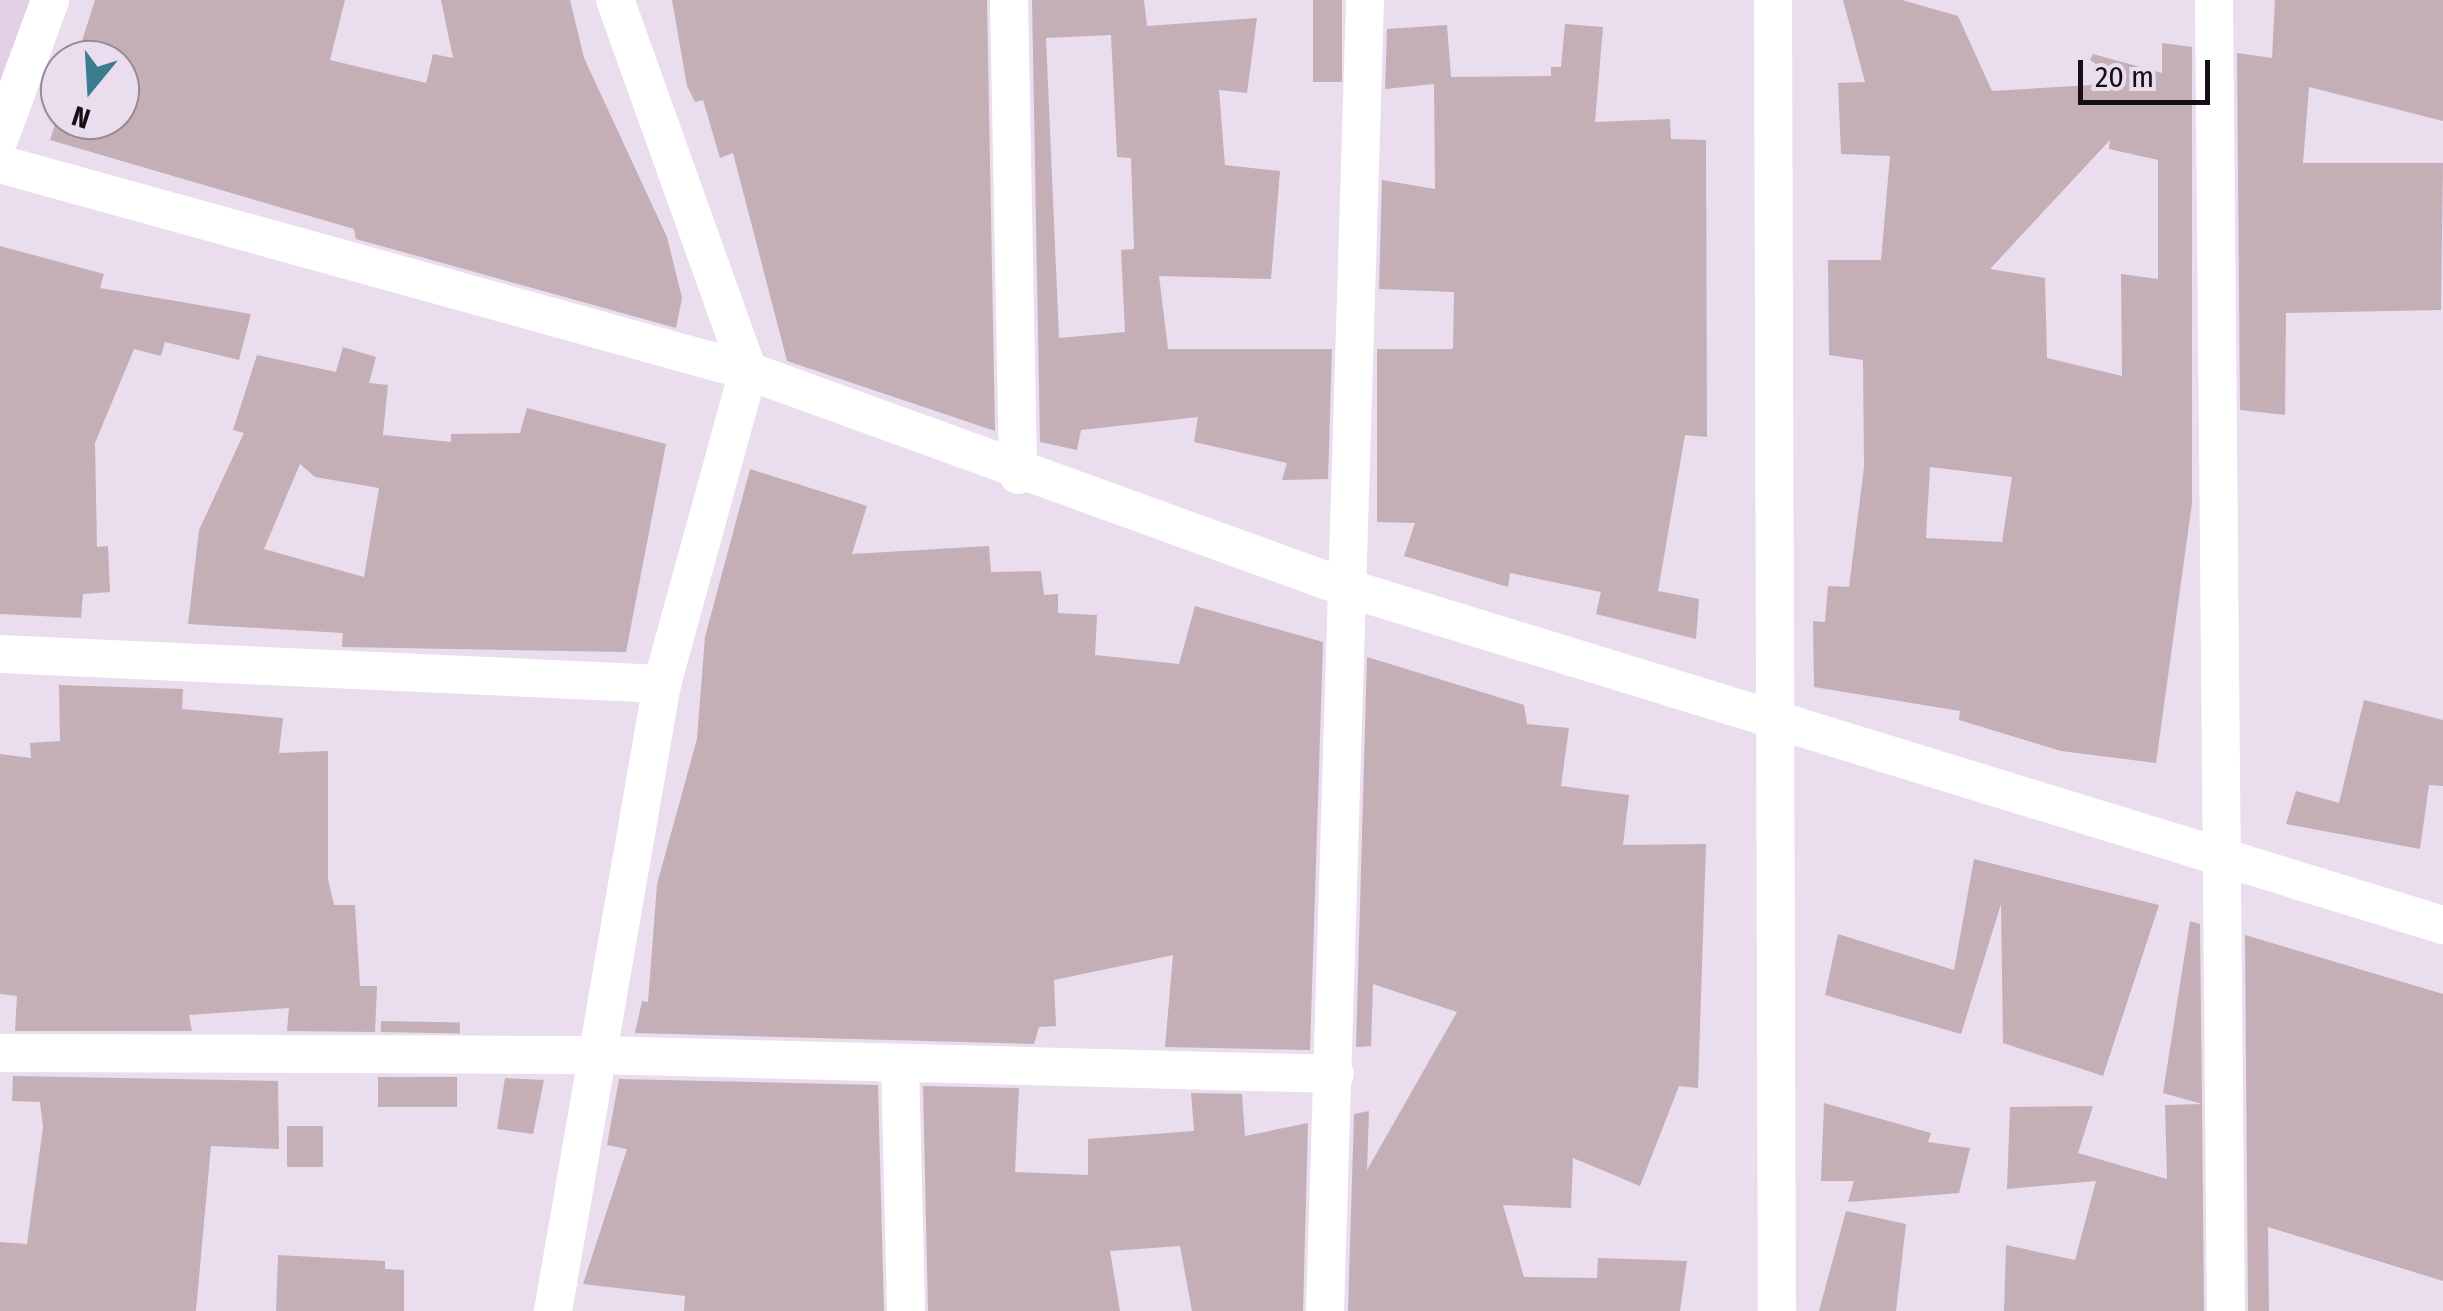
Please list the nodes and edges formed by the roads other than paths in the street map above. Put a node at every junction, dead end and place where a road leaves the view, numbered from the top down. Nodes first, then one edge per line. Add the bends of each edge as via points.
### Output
1 (50, 0) edge
2 (616, 0) edge
3 (1009, 0) edge
4 (1365, 0) edge
5 (1773, 0) edge
6 (2214, 0) edge
7 (0, 137) edge
8 (0, 164) edge
9 (748, 371) junction
10 (1018, 474) junction
11 (1350, 589) junction
12 (0, 654) edge
13 (662, 684) junction
14 (1778, 716) junction
15 (2222, 858) junction
16 (2443, 925) edge
17 (0, 1053) edge
18 (599, 1055) junction
19 (900, 1063) junction
20 (1335, 1074) junction
21 (553, 1311) edge
22 (906, 1311) edge
23 (1325, 1311) edge
24 (1777, 1311) edge
25 (2226, 1311) edge

1 - 7 street
2 - 9 street
3 - 10 street
4 - 11 street
5 - 14 street
6 - 15 street
8 - 9 street
9 - 10 street
9 - 13 street
10 - 11 street
11 - 14 street
11 - 20 street
12 - 13 street
13 - 18 street
14 - 15 street
14 - 24 street
15 - 16 street
15 - 25 street
17 - 18 street
18 - 19 street
18 - 21 street
19 - 20 street
19 - 22 street
20 - 23 street

